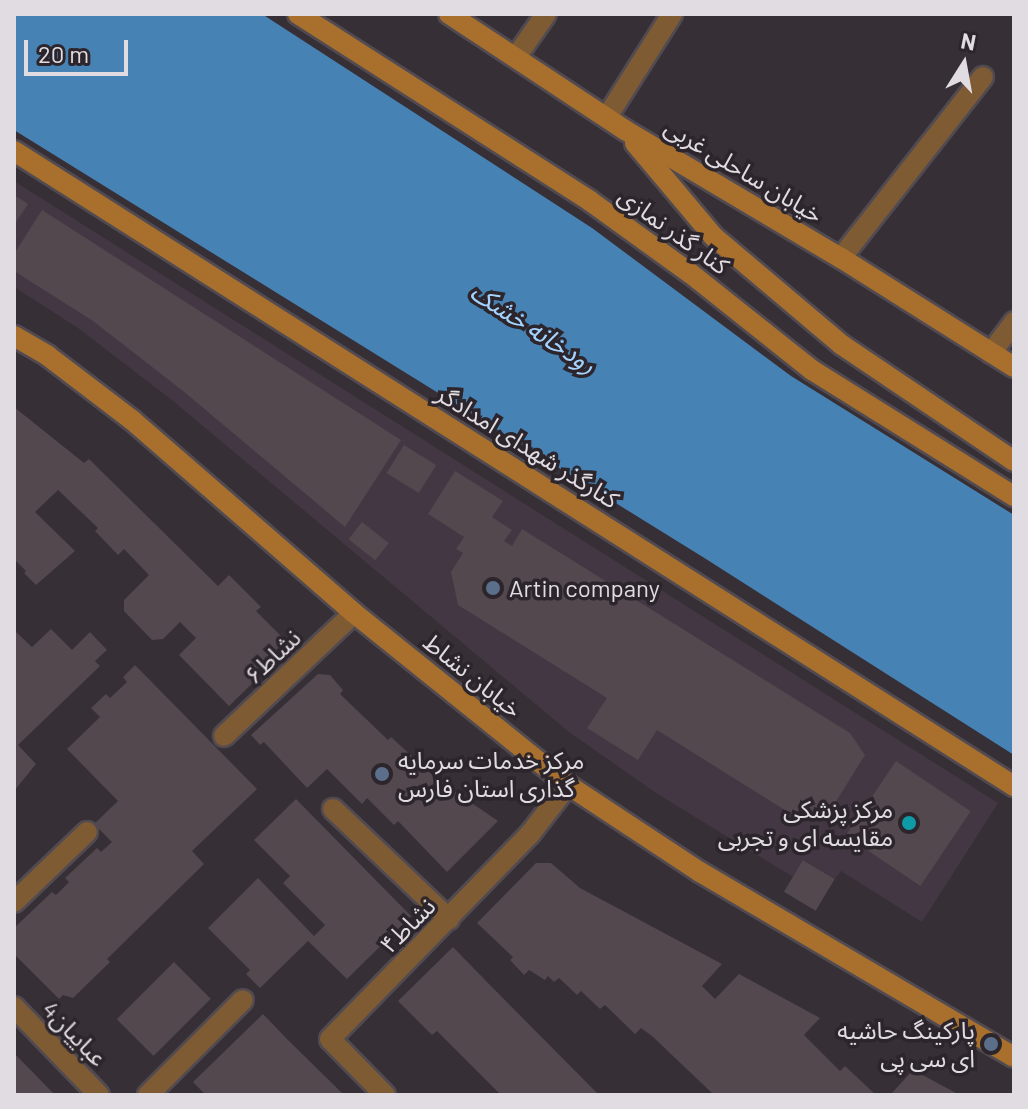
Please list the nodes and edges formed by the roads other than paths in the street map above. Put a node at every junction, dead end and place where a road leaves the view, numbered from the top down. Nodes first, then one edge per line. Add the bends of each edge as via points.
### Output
1 (298, 14) edge
2 (449, 14) edge
3 (546, 14) edge
4 (672, 14) edge
5 (516, 57) junction
6 (983, 77) dead end
7 (607, 117) junction
8 (625, 130) junction
9 (14, 151) edge
10 (841, 258) junction
11 (1014, 322) edge
12 (14, 336) edge
13 (991, 353) junction
14 (1014, 367) edge
15 (1014, 461) edge
16 (1014, 496) edge
17 (354, 613) junction
18 (224, 736) dead end
19 (568, 785) junction
20 (1014, 786) edge
21 (333, 809) dead end
22 (87, 832) dead end
23 (14, 902) edge
24 (449, 919) junction
25 (243, 1000) dead end
26 (14, 1007) edge
27 (1014, 1057) edge
28 (99, 1095) edge
29 (148, 1095) edge
30 (385, 1095) edge

1 - 16 main road, کنار گذر نمازی via 590,201 812,370
2 - 5 main road, خیابان ساحلی غربی
3 - 5 street
4 - 7 street
5 - 7 main road, خیابان ساحلی غربی
6 - 10 street
7 - 8 main road, خیابان ساحلی غربی
8 - 10 main road, خیابان ساحلی غربی
8 - 15 main road via 713,236 842,345
9 - 20 main road, کنارگذر شهدای امدادگر
10 - 13 main road, خیابان ساحلی غربی
11 - 13 street
12 - 17 main road, خیابان نشاط via 132,420
13 - 14 main road, خیابان ساحلی غربی
17 - 18 street, نشاط۶
17 - 19 main road, خیابان نشاط
19 - 24 street, نشاط۴ via 530,834
19 - 27 main road, خیابان نشاط via 700,872
21 - 24 street
22 - 23 street
24 - 30 street, نشاط۴ via 330,1039
25 - 29 street
26 - 28 street, عباییان4

